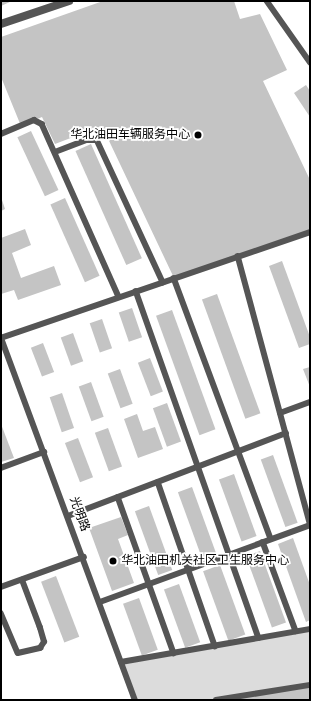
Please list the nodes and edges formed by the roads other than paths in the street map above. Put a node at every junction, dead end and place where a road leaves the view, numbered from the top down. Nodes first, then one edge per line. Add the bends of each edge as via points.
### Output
1 (69, 1) edge
2 (267, 1) edge
3 (1, 24) edge
4 (310, 62) edge
5 (1, 134) edge
6 (55, 152) junction
7 (310, 232) edge
8 (238, 256) junction
9 (174, 278) junction
10 (163, 282) junction
11 (136, 291) junction
12 (119, 297) junction
13 (1, 338) edge
14 (310, 402) edge
15 (280, 413) junction
16 (286, 433) junction
17 (238, 451) junction
18 (44, 452) junction
19 (199, 466) junction
20 (1, 468) edge
21 (158, 482) junction
22 (118, 497) junction
23 (68, 516) junction
24 (310, 524) edge
25 (271, 539) junction
26 (264, 542) junction
27 (231, 554) junction
28 (84, 557) junction
29 (189, 570) junction
30 (22, 580) junction
31 (149, 584) junction
32 (1, 587) edge
33 (100, 602) junction
34 (1, 613) edge
35 (310, 629) edge
36 (296, 631) junction
37 (259, 638) junction
38 (215, 646) junction
39 (174, 653) junction
40 (121, 662) junction
41 (310, 684) edge
42 (134, 700) edge
43 (216, 700) edge

1 - 3 street
2 - 4 lane
5 - 6 lane via 39,121
6 - 10 lane via 87,140 97,140
6 - 12 lane
7 - 8 lane
8 - 9 lane
8 - 15 lane
9 - 10 lane
9 - 17 lane
10 - 11 lane
11 - 12 lane
11 - 19 lane
12 - 13 lane
13 - 18 lane, 光明路
14 - 15 lane
15 - 16 lane
16 - 17 lane
16 - 24 lane
17 - 19 lane
17 - 25 lane
18 - 20 lane
18 - 23 lane, 光明路
19 - 21 lane
19 - 27 lane
21 - 22 lane
21 - 29 lane
22 - 23 lane
22 - 31 lane
23 - 28 lane, 光明路
24 - 25 lane
25 - 26 lane
26 - 27 lane
26 - 36 lane
27 - 29 lane
27 - 37 lane
28 - 30 lane
28 - 33 lane, 光明路
29 - 31 lane
29 - 38 lane
30 - 32 lane
30 - 34 lane via 44,642 40,648 18,653
31 - 33 lane
31 - 39 lane
33 - 40 lane, 光明路
35 - 36 lane
36 - 37 lane
37 - 38 lane
38 - 39 lane
39 - 40 lane
40 - 42 lane, 光明路
41 - 43 lane

